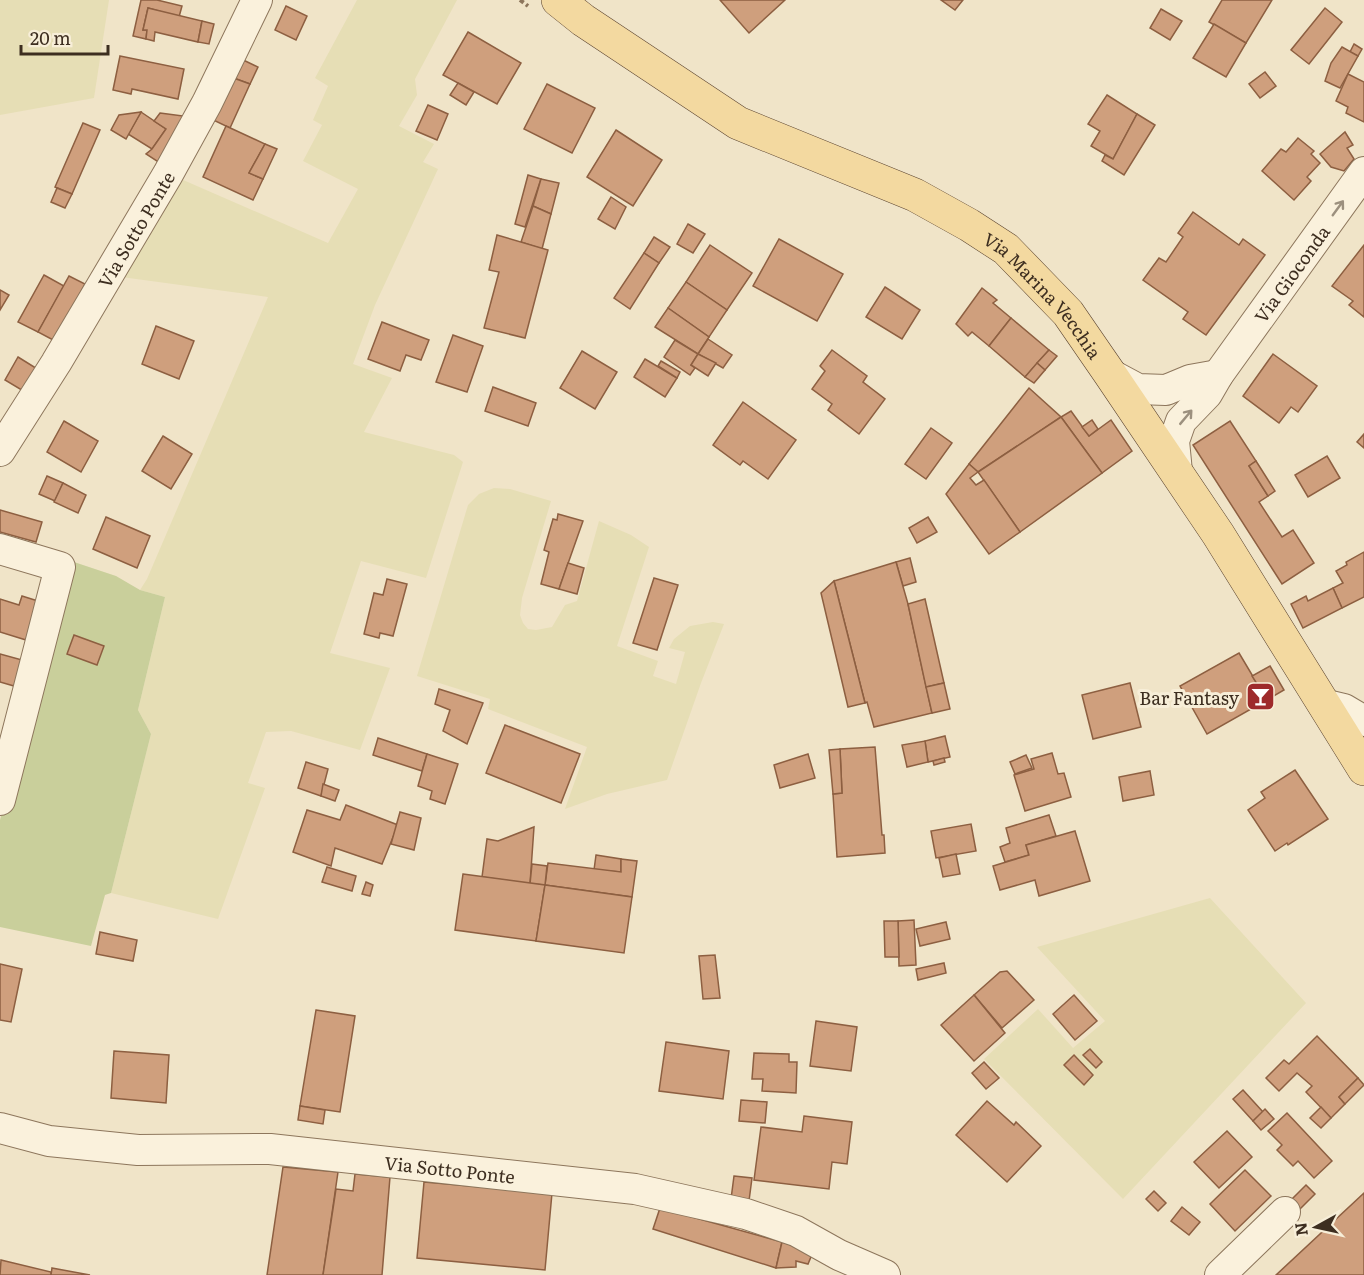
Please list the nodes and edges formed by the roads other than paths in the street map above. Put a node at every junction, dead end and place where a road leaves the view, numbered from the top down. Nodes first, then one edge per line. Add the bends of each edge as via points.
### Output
1 (257, 0) edge
2 (558, 0) edge
3 (1364, 172) edge
4 (1110, 374) junction
5 (1218, 375) junction
6 (0, 451) edge
7 (1177, 472) junction
8 (0, 549) edge
9 (1323, 704) junction
10 (1364, 721) edge
11 (1364, 769) edge
12 (0, 800) edge
13 (0, 1128) edge
14 (1285, 1212) dead end
15 (885, 1275) edge
16 (1220, 1275) edge

1 - 6 street, Via Sotto Ponte via 168,174
2 - 4 main road, Via Marina Vecchia via 738,123 915,195 1006,249 1068,313
5 -> 3 street, Via Gioconda
4 - 5 street via 1148,390 1166,390
4 - 7 main road, Via Marina Vecchia
7 -> 5 street, Via Gioconda via 1174,441 1181,421 1207,394
7 - 9 main road, Via Marina Vecchia
8 - 12 street via 60,567
9 - 10 street via 1344,709
9 - 11 main road, Via Marina Vecchia
13 - 15 street, Via Sotto Ponte via 49,1141 138,1150 270,1149 635,1189 746,1214 796,1231 839,1256
14 - 16 street

